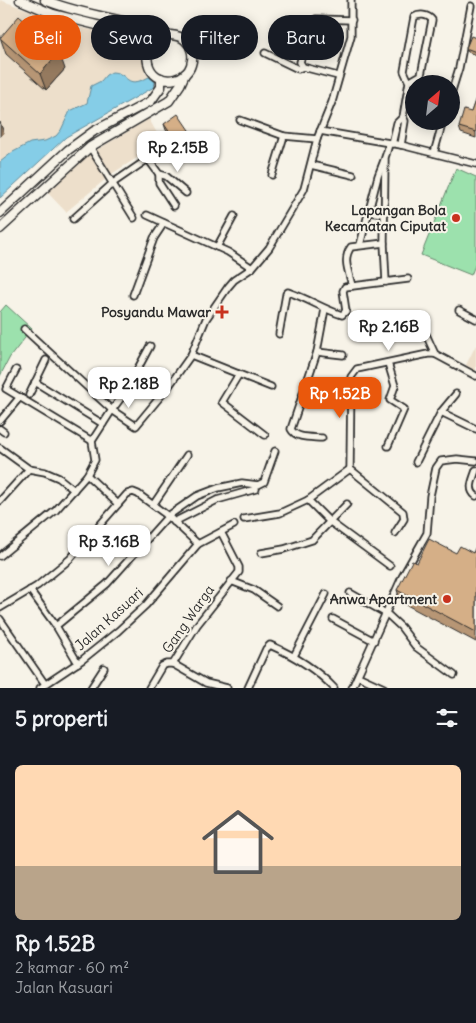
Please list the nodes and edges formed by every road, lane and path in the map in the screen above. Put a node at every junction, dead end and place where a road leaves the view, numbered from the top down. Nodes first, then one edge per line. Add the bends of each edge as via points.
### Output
1 (20, 0) edge
2 (45, 0) edge
3 (351, 0) edge
4 (471, 6) dead end
5 (95, 15) edge
6 (352, 20) junction
7 (91, 24) edge
8 (171, 35) edge
9 (265, 53) dead end
10 (148, 60) edge
11 (303, 67) junction
12 (185, 74) junction
13 (457, 75) edge
14 (338, 76) junction
15 (161, 78) junction
16 (409, 82) joint
17 (405, 102) edge
18 (402, 117) junction
19 (240, 120) dead end
20 (440, 130) edge
21 (320, 131) junction
22 (284, 136) junction
23 (317, 139) junction
24 (391, 143) junction
25 (401, 145) junction
26 (90, 146) junction
27 (161, 150) dead end
28 (434, 153) junction
29 (148, 159) junction
30 (385, 160) junction
31 (476, 164) edge
32 (311, 165) junction
33 (159, 174) junction
34 (272, 175) dead end
35 (353, 175) dead end
36 (113, 183) junction
37 (186, 193) dead end
38 (174, 206) dead end
39 (369, 212) junction
40 (0, 213) edge
41 (384, 214) junction
42 (147, 215) dead end
43 (234, 216) dead end
44 (73, 218) dead end
45 (134, 218) dead end
46 (164, 224) junction
47 (0, 229) edge
48 (384, 243) junction
49 (360, 245) junction
50 (217, 247) junction
51 (252, 268) junction
52 (408, 279) dead end
53 (386, 282) junction
54 (352, 286) junction
55 (133, 295) dead end
56 (326, 309) junction
57 (459, 310) dead end
58 (476, 319) edge
59 (354, 323) dead end
60 (24, 329) dead end
61 (279, 334) dead end
62 (150, 346) dead end
63 (317, 352) junction
64 (435, 354) junction
65 (191, 355) junction
66 (343, 355) dead end
67 (46, 360) dead end
68 (388, 363) junction
69 (16, 370) dead end
70 (239, 374) junction
71 (476, 376) edge
72 (35, 382) junction
73 (271, 387) dead end
74 (456, 394) dead end
75 (29, 395) dead end
76 (20, 397) junction
77 (302, 397) junction
78 (322, 398) dead end
79 (112, 410) junction
80 (441, 412) junction
81 (0, 421) edge
82 (103, 424) junction
83 (476, 429) edge
84 (265, 435) dead end
85 (322, 438) dead end
86 (92, 441) junction
87 (388, 446) dead end
88 (0, 448) edge
89 (275, 451) dead end
90 (187, 455) dead end
91 (476, 461) edge
92 (416, 462) dead end
93 (29, 469) junction
94 (350, 469) junction
95 (476, 470) edge
96 (87, 475) junction
97 (256, 489) dead end
98 (74, 490) junction
99 (476, 496) edge
100 (308, 500) junction
101 (0, 501) edge
102 (118, 504) junction
103 (347, 504) dead end
104 (153, 505) junction
105 (168, 516) junction
106 (244, 519) dead end
107 (174, 522) junction
108 (329, 522) junction
109 (234, 525) dead end
110 (221, 532) junction
111 (395, 533) dead end
112 (198, 544) junction
113 (261, 553) dead end
114 (0, 556) edge
115 (390, 566) dead end
116 (231, 581) junction
117 (30, 590) junction
118 (350, 593) dead end
119 (326, 594) dead end
120 (277, 606) dead end
121 (0, 608) edge
122 (387, 614) junction
123 (0, 619) edge
124 (333, 619) dead end
125 (56, 626) junction
126 (374, 641) junction
127 (294, 656) junction
128 (78, 663) junction
129 (173, 664) junction
130 (104, 668) dead end
131 (454, 675) dead end
132 (358, 676) junction
133 (43, 686) edge
134 (91, 688) edge
135 (149, 688) edge
136 (227, 688) edge
137 (248, 688) edge
138 (334, 688) edge
139 (352, 688) edge
140 (384, 688) edge

1 - 7 street via 53,14
2 - 5 street
3 - 6 street
4 - 13 street
6 - 11 street via 316,19 300,62
6 - 14 street via 351,36
8 - 12 street via 178,36 191,50 192,63
9 - 11 street via 298,69
10 - 15 street via 153,73
11 - 14 street
12 - 15 street via 174,80
12 - 26 street via 168,101
14 - 21 street
15 - 40 street via 161,87 151,101 94,131 68,150
16 - 16 street via 404,71 414,17 428,16 432,20 421,75
17 - 18 street
18 - 24 street
18 - 25 street via 405,121
19 - 22 street
20 - 28 street
21 - 23 street
21 - 24 street
22 - 23 street
22 - 34 street
23 - 32 street
24 - 25 street
24 - 30 street
25 - 28 street
26 - 36 street
26 - 47 street
27 - 29 street
28 - 31 street
29 - 33 street
29 - 36 street
30 - 39 street
30 - 41 street
32 - 35 street
32 - 51 street via 304,189 269,248
33 - 37 street
33 - 38 street via 159,183
36 - 44 street
36 - 45 street
39 - 41 street
39 - 49 street
41 - 48 street
42 - 46 street
43 - 50 street
46 - 50 street
46 - 55 street via 154,238
48 - 49 street
48 - 53 street
49 - 54 street via 351,247 347,253
50 - 51 street
51 - 65 street via 228,287 206,319
52 - 53 street
53 - 54 street
54 - 56 street via 342,291 346,311 342,315
56 - 61 street via 305,297 286,293
56 - 63 street
57 - 58 street
59 - 64 street via 415,317 419,319
60 - 79 street
62 - 79 street via 135,379
63 - 66 street
63 - 77 street
64 - 68 street
64 - 71 street
65 - 70 street
65 - 79 street via 136,426
67 - 72 street
68 - 87 street via 395,386 390,400 404,409
68 - 94 street via 357,369 351,377
69 - 76 street via 6,388
70 - 73 street
70 - 84 street via 222,402
72 - 75 street
72 - 82 street
74 - 80 street
76 - 81 street
76 - 86 street
77 - 78 street
77 - 85 street via 291,429 293,434
79 - 82 street
80 - 83 street
80 - 92 street
82 - 86 street
86 - 96 street via 95,460
88 - 93 street
89 - 105 street via 264,482 218,488 197,496
90 - 104 street
91 - 122 street via 441,461 438,466 430,496 427,533 402,577
93 - 98 street via 59,478
93 - 101 street
94 - 100 street
94 - 111 street via 403,512 404,519
95 - 99 street via 470,487
96 - 98 street
96 - 102 street
97 - 107 street via 217,500
98 - 114 street via 56,510
100 - 106 street via 280,512
100 - 108 street
102 - 104 street via 133,492
102 - 117 street via 70,559
103 - 108 street
104 - 105 street
105 - 107 street
105 - 125 street via 107,584
107 - 112 street
108 - 113 street via 312,540
108 - 115 street
109 - 110 street, Jalan Kasuari
110 - 112 street, Jalan Kasuari
110 - 116 street, Gang Warga via 239,567
112 - 128 street, Jalan Kasuari via 146,605
116 - 120 street via 254,590
116 - 129 street, Gang Warga via 197,624
117 - 121 street
117 - 125 street
118 - 122 street
119 - 127 street
122 - 126 street
122 - 131 street via 416,647
123 - 133 street
124 - 126 street
125 - 128 street
126 - 132 street
127 - 137 street via 270,645
127 - 138 street
128 - 133 street, Jalan Kasuari
129 - 135 street, Gang Warga via 162,666
129 - 136 street via 206,683
130 - 134 street
132 - 139 street
132 - 140 street

